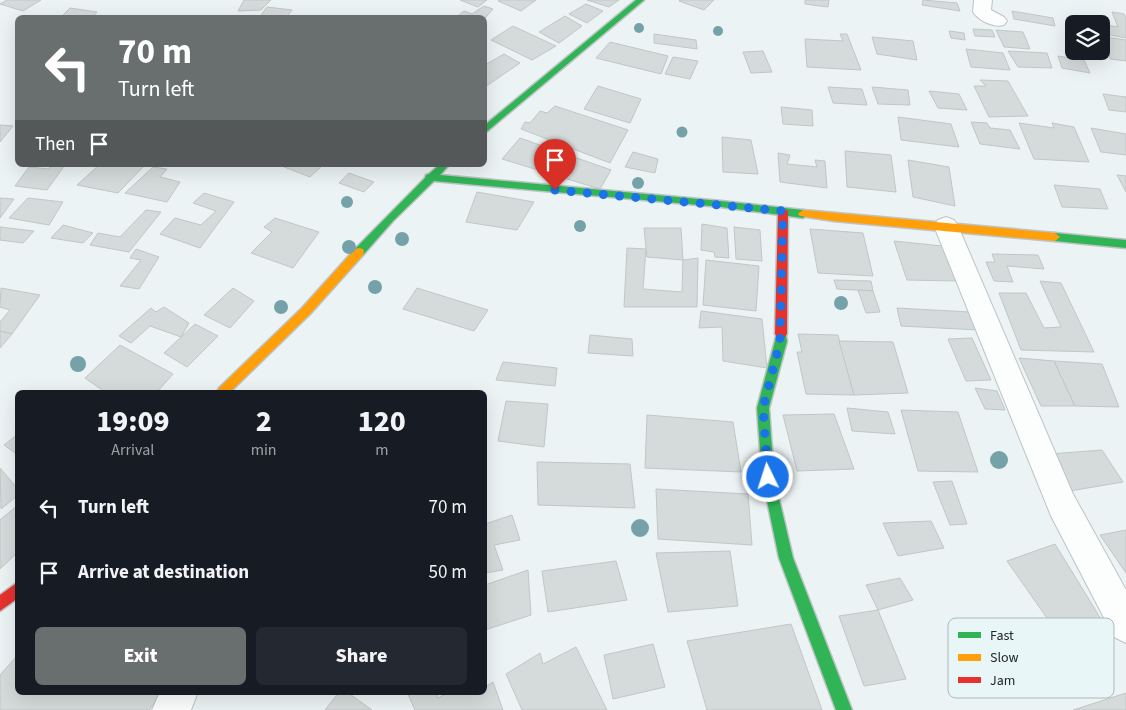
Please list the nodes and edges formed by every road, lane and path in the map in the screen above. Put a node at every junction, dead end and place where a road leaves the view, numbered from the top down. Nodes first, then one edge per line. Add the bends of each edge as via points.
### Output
1 (640, 0) edge
2 (983, 0) edge
3 (998, 21) dead end
4 (487, 128) edge
5 (442, 167) edge
6 (429, 177) junction
7 (783, 211) junction
8 (946, 226) junction
9 (1126, 244) edge
10 (225, 390) edge
11 (15, 592) edge
12 (0, 604) edge
13 (1126, 625) edge
14 (178, 695) edge
15 (171, 710) edge
16 (844, 710) edge

1 - 4 street
2 - 3 street via 982,12
5 - 6 street
6 - 7 street
6 - 10 street via 306,311
7 - 8 street via 886,224
7 - 16 street via 780,342 763,408 768,477 786,558
8 - 9 street
8 - 13 street via 1062,505
11 - 12 street
14 - 15 street

